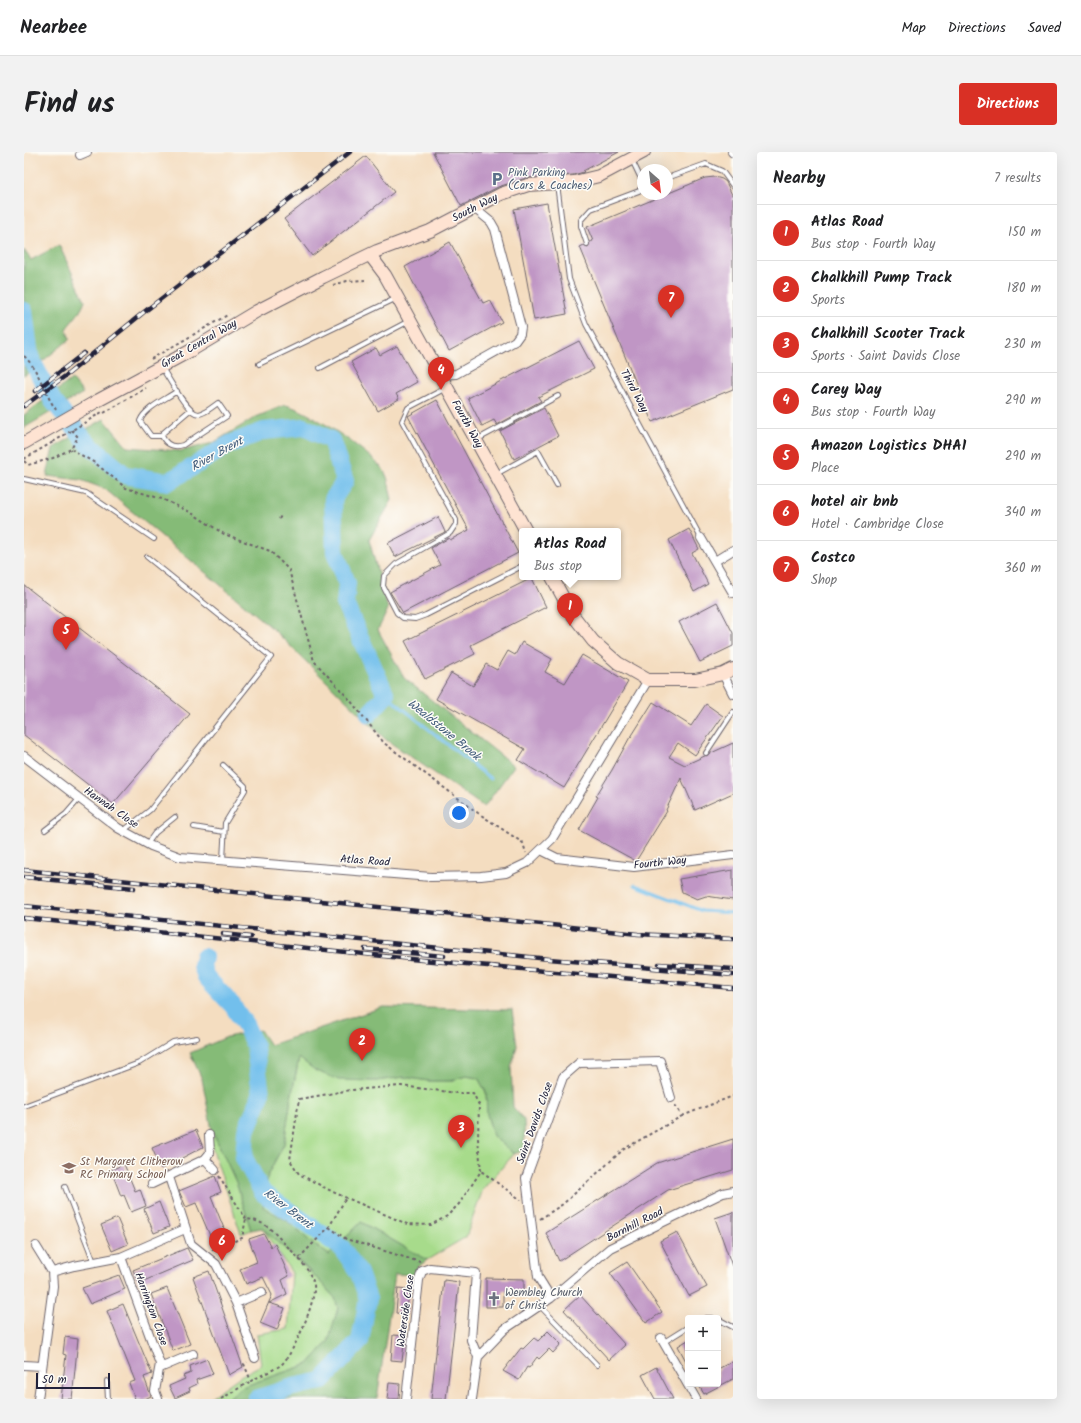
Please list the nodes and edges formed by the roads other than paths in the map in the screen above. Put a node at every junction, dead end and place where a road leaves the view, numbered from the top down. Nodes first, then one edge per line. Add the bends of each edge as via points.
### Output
1 (644, 152) edge
2 (632, 159) junction
3 (637, 166) edge
4 (673, 176) edge
5 (557, 184) junction
6 (733, 186) edge
7 (637, 192) edge
8 (474, 208) junction
9 (587, 244) dead end
10 (373, 253) junction
11 (397, 298) junction
12 (409, 321) junction
13 (259, 364) dead end
14 (161, 366) junction
15 (320, 368) dead end
16 (440, 375) junction
17 (446, 387) junction
18 (177, 391) junction
19 (558, 396) dead end
20 (190, 410) junction
21 (162, 436) junction
22 (476, 440) junction
23 (24, 443) edge
24 (495, 474) junction
25 (24, 480) edge
26 (557, 485) dead end
27 (524, 528) edge
28 (700, 538) joint
29 (154, 539) dead end
30 (733, 550) edge
31 (147, 557) dead end
32 (715, 561) junction
33 (519, 568) edge
34 (554, 580) edge
35 (733, 593) edge
36 (728, 671) edge
37 (648, 680) junction
38 (733, 694) edge
39 (733, 712) edge
40 (706, 753) dead end
41 (24, 756) edge
42 (223, 765) dead end
43 (78, 799) junction
44 (175, 817) dead end
45 (194, 827) dead end
46 (44, 830) dead end
47 (123, 831) junction
48 (224, 832) junction
49 (147, 844) junction
50 (541, 850) junction
51 (733, 855) edge
52 (222, 861) junction
53 (290, 866) joint
54 (197, 1038) dead end
55 (671, 1098) road end
56 (24, 1106) edge
57 (209, 1135) dead end
58 (205, 1159) junction
59 (215, 1170) road end
60 (169, 1177) junction
61 (152, 1184) dead end
62 (65, 1187) dead end
63 (733, 1192) edge
64 (185, 1229) junction
65 (36, 1246) dead end
66 (120, 1257) junction
67 (94, 1262) junction
68 (52, 1272) junction
69 (262, 1292) dead end
70 (551, 1298) junction
71 (236, 1303) junction
72 (540, 1306) junction
73 (721, 1321) edge
74 (733, 1327) edge
75 (685, 1328) edge
76 (662, 1340) joint
77 (192, 1354) dead end
78 (255, 1358) road end
79 (478, 1358) junction
80 (24, 1365) edge
81 (597, 1365) dead end
82 (42, 1366) junction
83 (160, 1368) junction
84 (107, 1381) dead end
85 (38, 1399) edge
86 (108, 1399) edge
87 (158, 1399) edge
88 (406, 1399) edge
89 (472, 1399) edge
90 (696, 1399) edge

1 - 2 main road, South Way
2 - 3 lane
2 - 5 main road, South Way via 599,176
4 - 6 lane via 706,164 722,171
5 - 8 main road, South Way via 528,185 501,194
5 - 28 lane, Third Way via 569,279 586,324
7 - 9 lane via 591,209 585,214 581,226
8 - 10 main road, South Way via 430,231
8 - 16 street via 491,222 495,229 521,327 520,334 515,341 456,374
10 - 11 main road, Fourth Way
10 - 14 main road, Great Central Way via 257,311
11 - 12 main road, Fourth Way
11 - 13 lane
12 - 15 lane
12 - 16 main road, Fourth Way
14 - 18 lane
14 - 23 main road, Great Central Way, bridge
16 - 17 main road, Fourth Way
17 - 22 main road, Fourth Way
17 - 33 lane via 408,408 402,422 456,524 450,533 396,564 384,576 383,586 397,612 403,618 415,619
18 - 20 lane
18 - 21 lane via 141,417 140,421 151,436
19 - 22 lane
20 - 21 lane via 166,429
20 - 21 lane via 198,414 218,403 227,416 183,445 172,446
22 - 24 main road, Fourth Way
24 - 26 lane via 538,451
24 - 27 main road, Fourth Way
25 - 29 lane via 86,493
28 - 32 street, Third Way
30 - 32 street
31 - 47 lane via 271,657 150,810
32 - 35 street, Third Way
34 - 37 main road via 572,614 593,641 618,663
36 - 37 main road via 695,680
36 - 38 street
37 - 50 street, Atlas Road via 552,839
39 - 40 lane
41 - 43 street, Hannah Close
42 - 48 lane via 245,786 227,819
43 - 46 lane via 66,814
43 - 47 street, Hannah Close
44 - 49 lane via 155,832
45 - 48 lane
47 - 49 street, Hannah Close
48 - 52 lane
49 - 52 street, Hannah Close via 180,857
50 - 51 street, Fourth Way via 557,858 634,868
50 - 53 street, Atlas Road via 532,859 506,873 481,876 431,877
52 - 53 street, Hannah Close
54 - 56 lane via 173,1042 139,1063
55 - 70 street, Saint Davids Close via 660,1061 579,1063 563,1077 526,1178 538,1277
57 - 58 street via 210,1153
58 - 59 street
58 - 60 street
60 - 61 street
60 - 64 street
62 - 67 lane
63 - 70 street, Barnhill Road via 723,1193 610,1248
64 - 66 street
64 - 71 street via 191,1244 216,1264
65 - 68 street
66 - 67 street
66 - 83 street, Harrington Close
67 - 68 street
68 - 82 street via 53,1286
69 - 71 street
70 - 72 street, Barnhill Road
71 - 78 street
72 - 79 street, Barnhill Road via 505,1329
72 - 81 lane
73 - 74 lane
75 - 76 lane
76 - 90 street
77 - 83 street
79 - 88 street, Waterside Close via 471,1340 476,1273 430,1268 422,1271
79 - 89 street
80 - 82 street
82 - 85 street
83 - 87 street via 155,1391
84 - 86 lane

